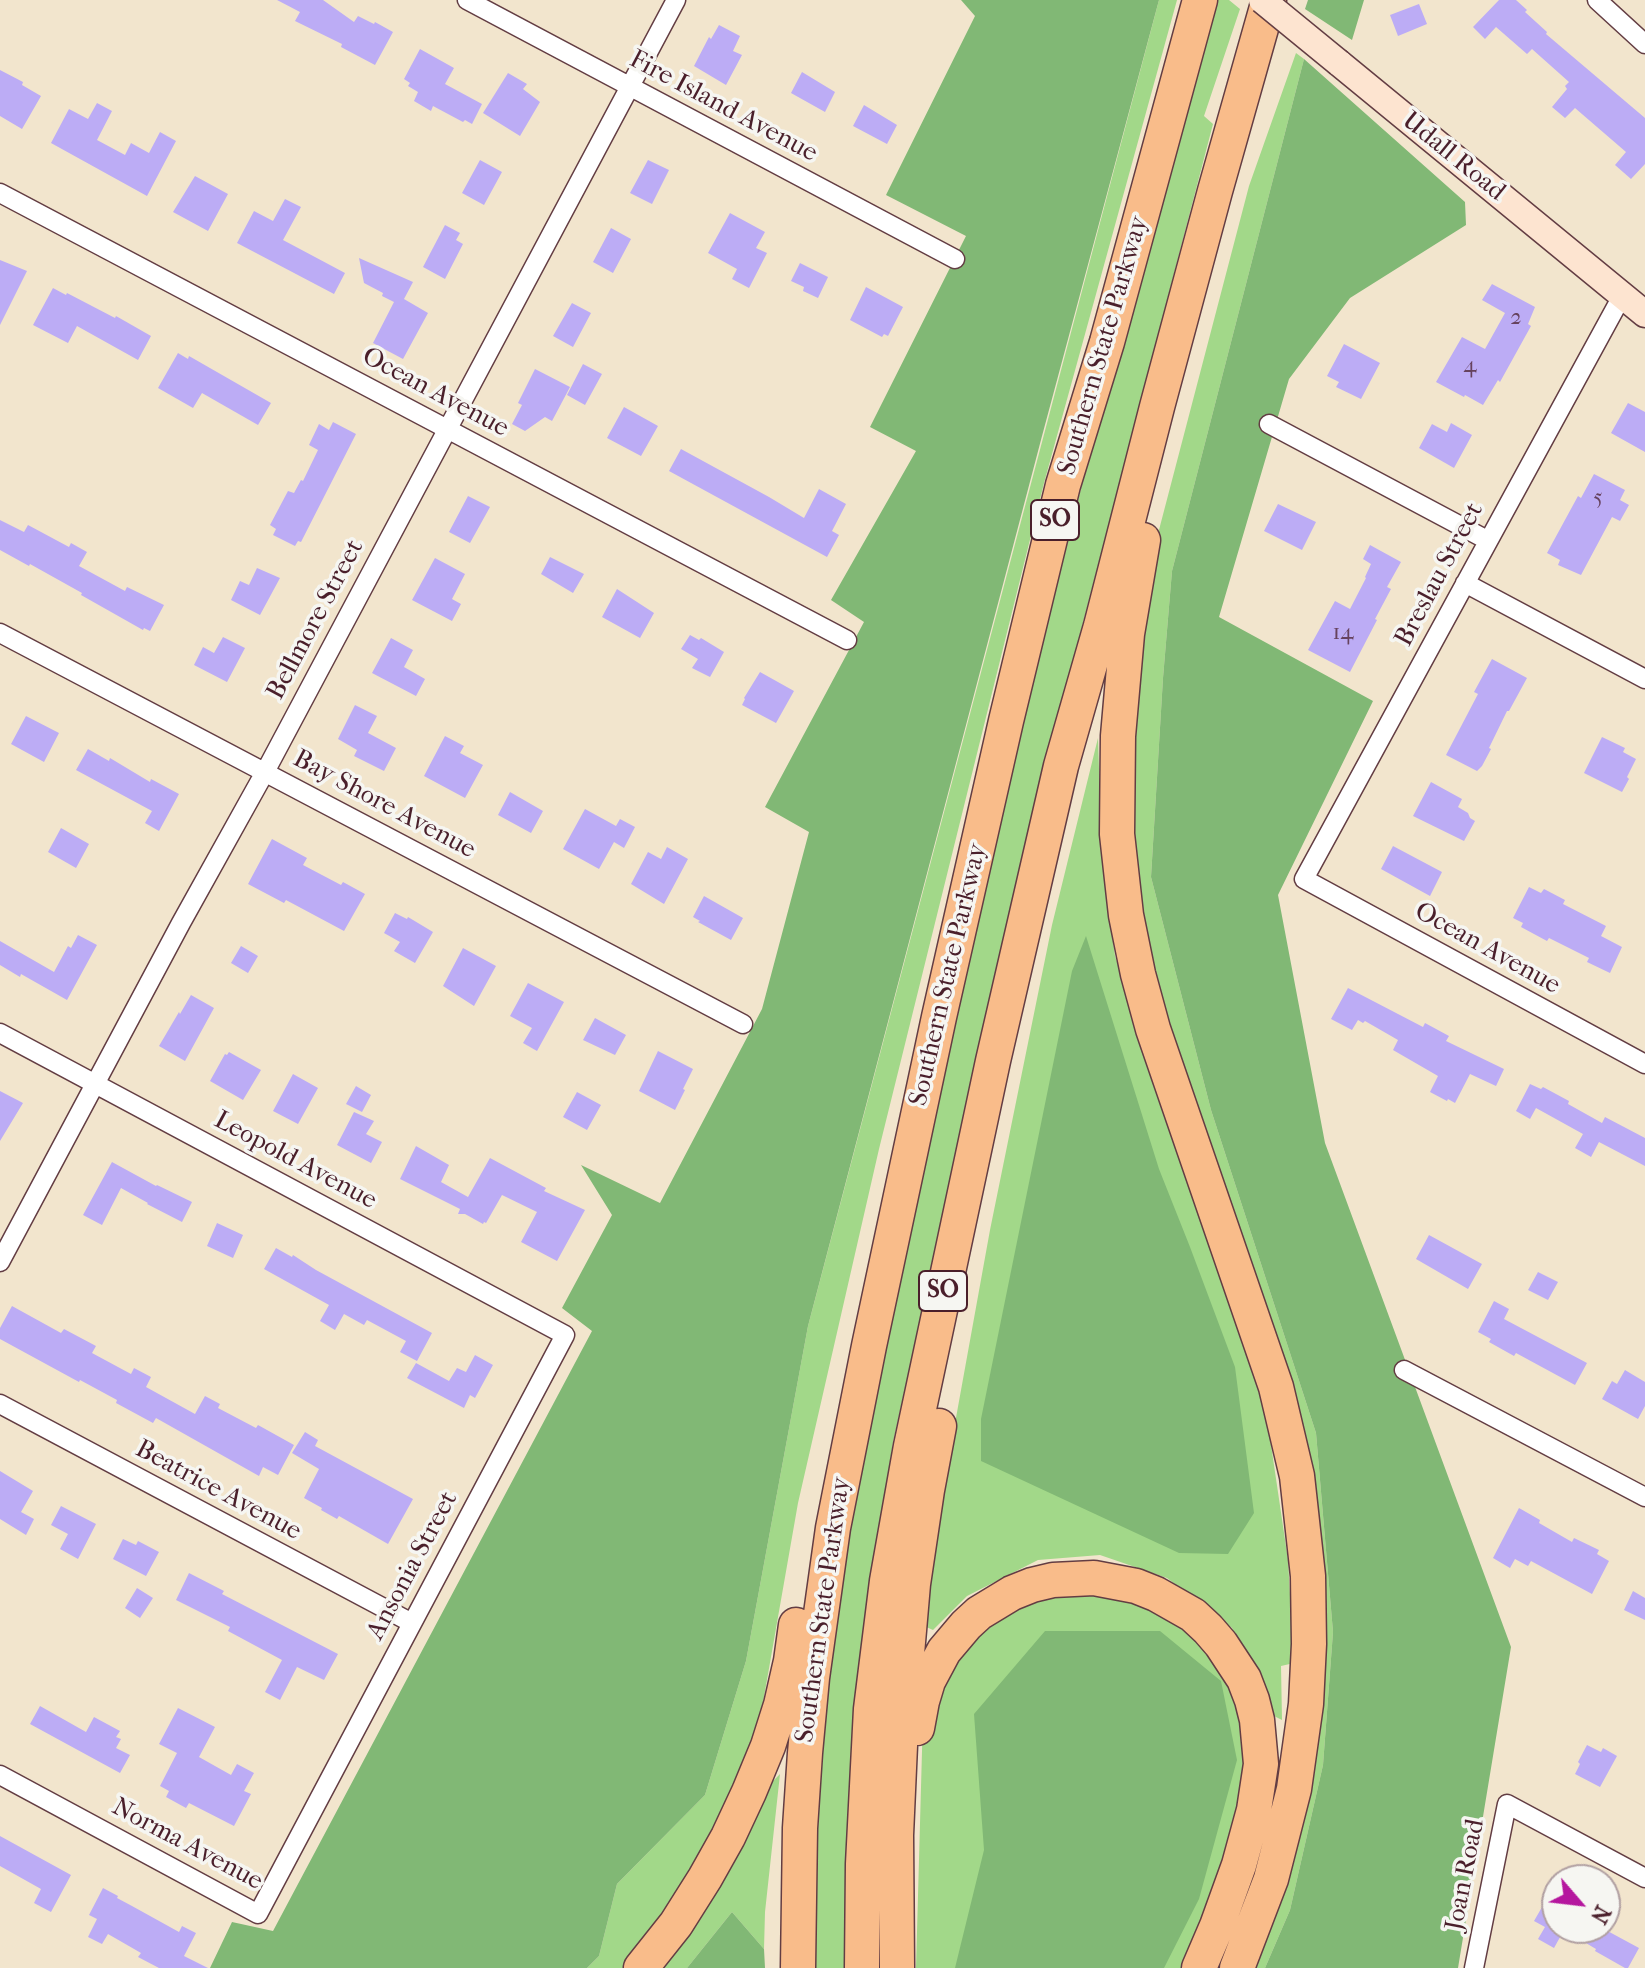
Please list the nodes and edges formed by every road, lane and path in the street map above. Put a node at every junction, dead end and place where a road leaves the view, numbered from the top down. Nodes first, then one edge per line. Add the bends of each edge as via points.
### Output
1 (467, 0) edge
2 (676, 0) edge
3 (1200, 0) edge
4 (1262, 0) edge
5 (1269, 0) edge
6 (1597, 0) edge
7 (1645, 44) edge
8 (629, 86) junction
9 (0, 193) edge
10 (955, 259) dead end
11 (1622, 296) junction
12 (1645, 314) edge
13 (1157, 407) junction
14 (1269, 424) dead end
15 (447, 429) junction
16 (1487, 540) junction
17 (1465, 583) junction
18 (1101, 626) junction
19 (0, 633) edge
20 (847, 640) dead end
21 (1645, 679) edge
22 (265, 772) junction
23 (1304, 879) joint
24 (743, 1024) dead end
25 (0, 1033) edge
26 (1645, 1064) edge
27 (96, 1084) junction
28 (0, 1262) edge
29 (565, 1335) joint
30 (1404, 1370) dead end
31 (0, 1404) edge
32 (854, 1417) junction
33 (1645, 1497) edge
34 (412, 1623) junction
35 (0, 1775) edge
36 (306, 1820) joint
37 (1645, 1878) edge
38 (641, 1968) edge
39 (798, 1968) edge
40 (862, 1968) edge
41 (900, 1968) edge
42 (1199, 1968) edge
43 (1237, 1968) edge
44 (1474, 1968) edge

1 - 8 street, Fire Island Avenue
2 - 8 street, Bellmore Street
3 - 32 highway, Southern State Parkway / SO via 1063,485 939,1017
4 - 11 street, Udall Road, bridge
5 - 13 highway, SO
6 - 7 street
8 - 10 street, Fire Island Avenue
8 - 15 street, Bellmore Street
9 - 15 street, Ocean Avenue
11 - 12 street, Udall Road
11 - 16 street, Breslau Street
13 - 18 highway, SO
13 - 43 highway via 1120,704 1116,803 1123,890 1153,1029 1276,1387 1297,1476 1308,1576 1307,1689 1294,1789 1271,1879
14 - 16 street
15 - 20 street, Ocean Avenue
15 - 22 street, Bellmore Street
16 - 17 street, Breslau Street
17 - 21 street
17 - 23 street, Breslau Street
18 - 40 highway, SO via 1061,766 1013,974 900,1502 871,1709
18 - 41 highway, SO via 1077,770 921,1525 901,1723 896,1835
19 - 22 street, Bay Shore Avenue
22 - 24 street, Bay Shore Avenue
22 - 27 street, Bellmore Street
23 - 26 street, Ocean Avenue
25 - 27 street, Leopold Avenue
27 - 28 street, Bellmore Street
27 - 29 street, Leopold Avenue
29 - 34 street, Ansonia Street
30 - 33 street
31 - 34 street, Beatrice Avenue
32 - 38 highway via 807,1556 786,1684 759,1769 698,1889
32 - 39 highway, Southern State Parkway / SO via 827,1565 808,1715
34 - 36 street, Ansonia Street
35 - 36 street, Norma Avenue via 258,1914
37 - 44 street, Joan Road via 1507,1804
41 - 42 highway via 913,1855 918,1720 928,1681 944,1651 979,1613 1022,1589 1071,1578 1126,1584 1176,1604 1221,1644 1252,1700 1260,1743 1259,1786 1229,1893

